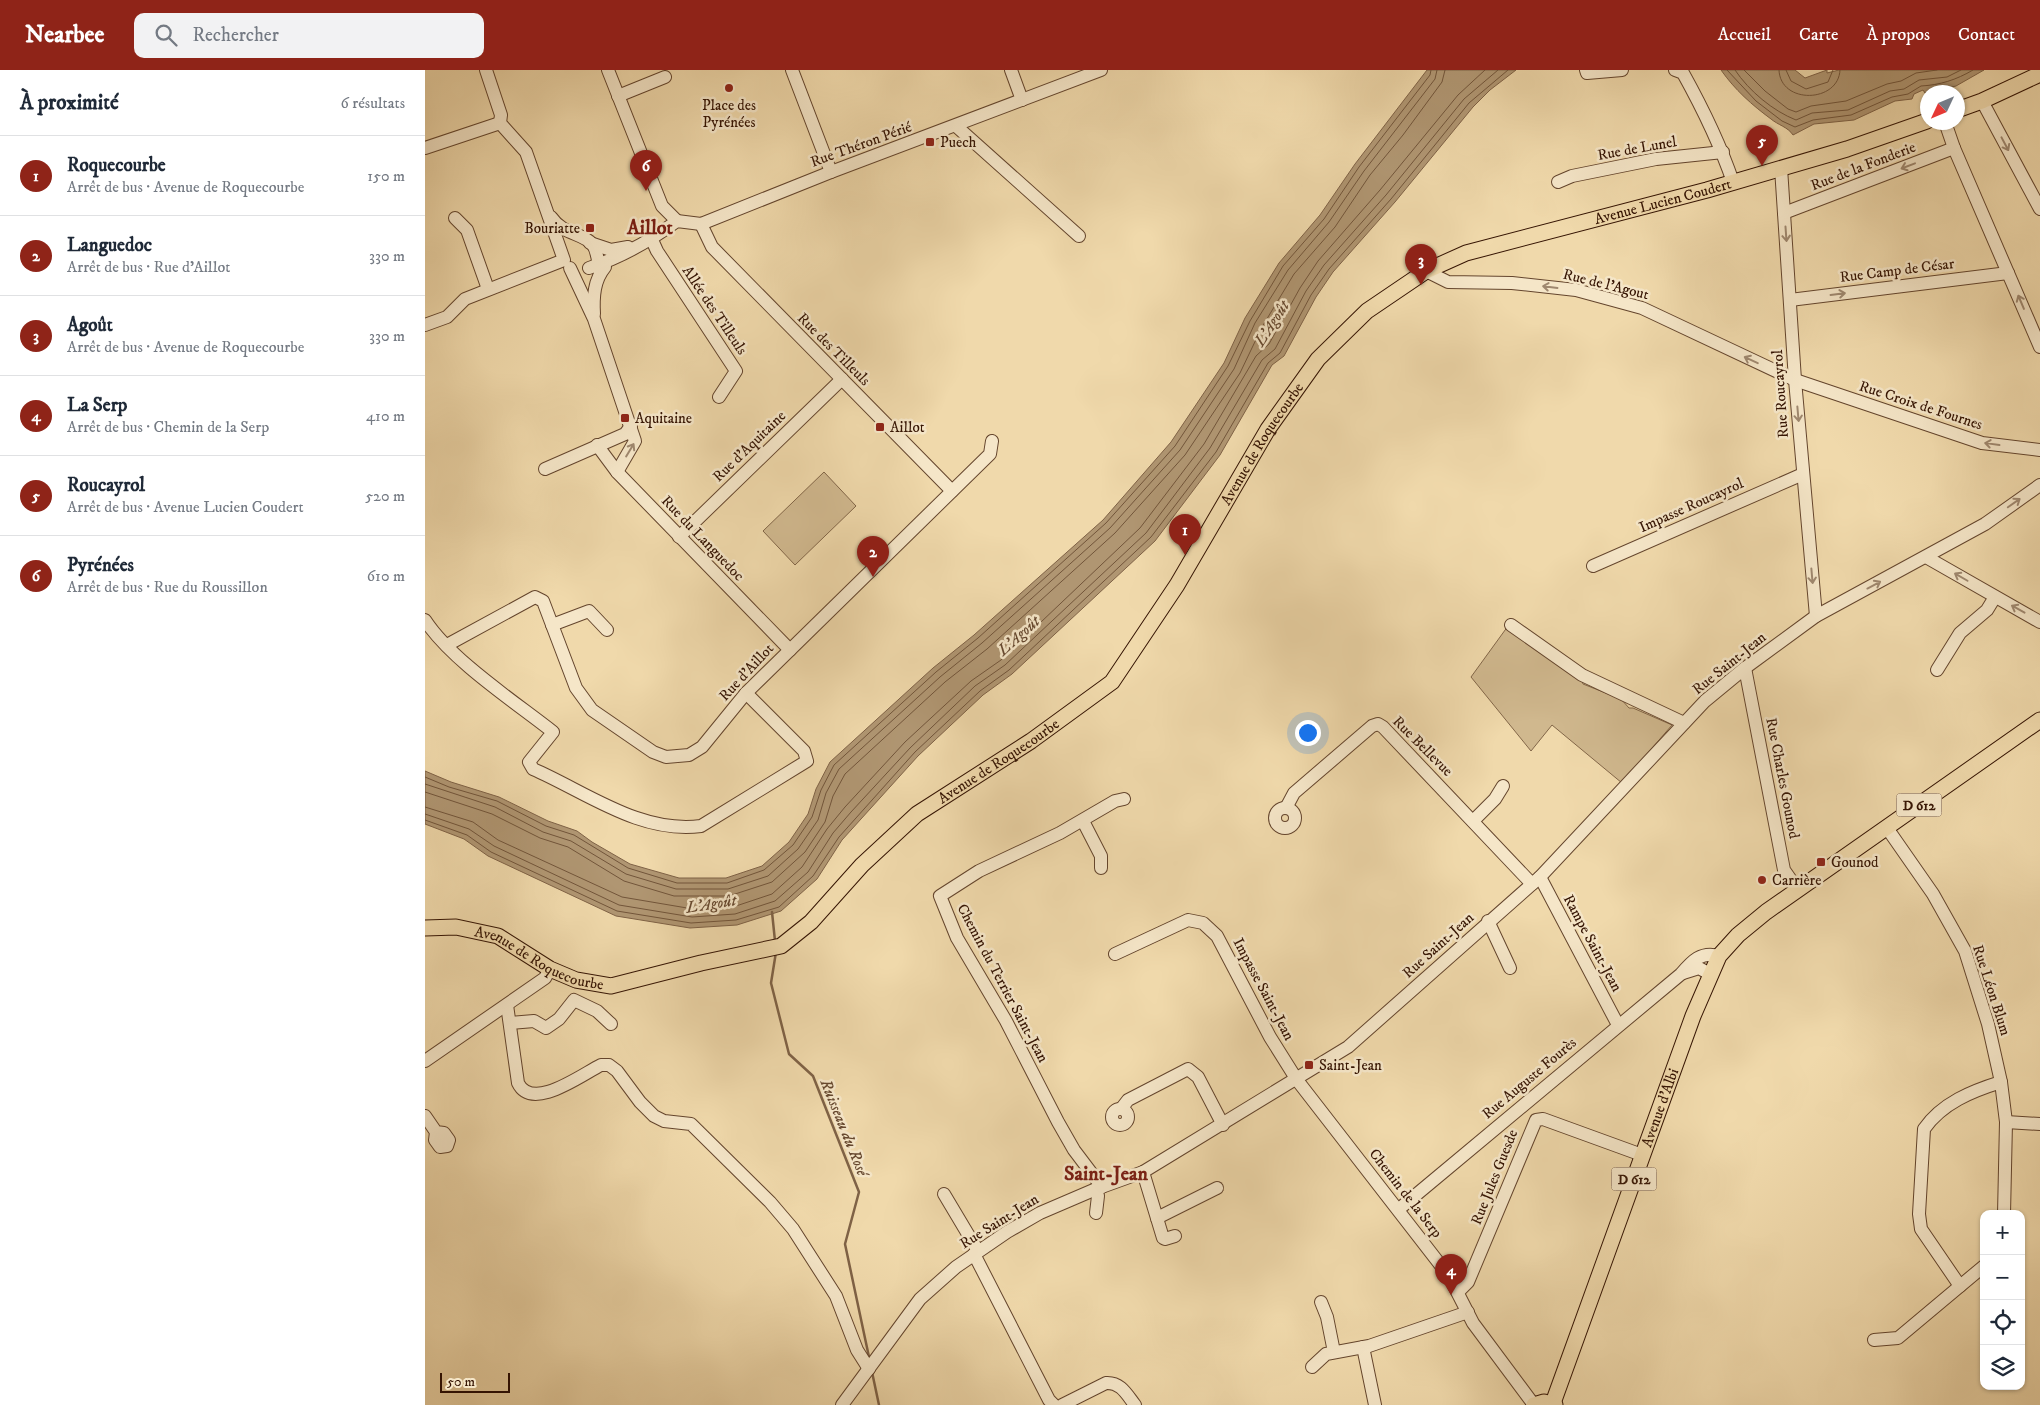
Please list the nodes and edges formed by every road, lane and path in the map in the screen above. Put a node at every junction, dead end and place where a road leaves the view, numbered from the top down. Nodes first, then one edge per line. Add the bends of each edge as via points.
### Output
1 (486, 70) edge
2 (608, 70) edge
3 (792, 70) edge
4 (1011, 70) edge
5 (1101, 70) edge
6 (1586, 70) edge
7 (1622, 70) edge
8 (1675, 70) edge
9 (2040, 74) edge
10 (665, 77) dead end
11 (618, 96) junction
12 (1022, 100) junction
13 (1982, 101) junction
14 (1965, 107) edge
15 (1920, 123) edge
16 (500, 124) junction
17 (956, 126) junction
18 (1948, 130) edge
19 (425, 148) edge
20 (1954, 148) junction
21 (1723, 152) junction
22 (1781, 168) junction
23 (831, 172) junction
24 (1557, 182) dead end
25 (1733, 182) junction
26 (2040, 208) edge
27 (547, 210) junction
28 (1784, 213) junction
29 (455, 218) dead end
30 (677, 222) junction
31 (701, 224) junction
32 (1079, 236) dead end
33 (652, 240) junction
34 (586, 241) junction
35 (635, 246) junction
36 (567, 264) junction
37 (596, 265) junction
38 (1426, 272) junction
39 (2008, 272) junction
40 (488, 289) junction
41 (1790, 300) junction
42 (594, 319) junction
43 (425, 325) edge
44 (2040, 347) edge
45 (842, 379) junction
46 (1795, 380) junction
47 (719, 397) dead end
48 (631, 426) junction
49 (992, 441) dead end
50 (597, 445) junction
51 (2040, 450) edge
52 (545, 469) dead end
53 (617, 472) junction
54 (1803, 474) junction
55 (937, 476) junction
56 (2040, 485) edge
57 (952, 491) junction
58 (933, 510) junction
59 (679, 537) junction
60 (1926, 557) junction
61 (1593, 566) dead end
62 (1995, 597) junction
63 (1815, 616) junction
64 (425, 620) edge
65 (2040, 622) edge
66 (1511, 624) dead end
67 (552, 625) junction
68 (607, 630) dead end
69 (447, 645) junction
70 (790, 650) junction
71 (1745, 668) junction
72 (1937, 670) dead end
73 (746, 693) junction
74 (2040, 720) edge
75 (1684, 723) junction
76 (1503, 786) dead end
77 (1124, 799) dead end
78 (1286, 808) dead end
79 (1083, 821) junction
80 (1473, 821) junction
81 (1887, 828) junction
82 (1101, 868) dead end
83 (1536, 880) junction
84 (1799, 890) junction
85 (1488, 921) junction
86 (425, 928) edge
87 (1115, 954) dead end
88 (1719, 956) junction
89 (1510, 968) dead end
90 (550, 969) junction
91 (1681, 974) junction
92 (1710, 974) junction
93 (575, 980) junction
94 (575, 1000) junction
95 (507, 1005) junction
96 (510, 1023) junction
97 (611, 1024) dead end
98 (1618, 1025) junction
99 (425, 1062) edge
100 (1297, 1080) junction
101 (2001, 1082) junction
102 (1121, 1109) dead end
103 (425, 1116) edge
104 (2006, 1122) junction
105 (2040, 1124) edge
106 (1223, 1125) junction
107 (437, 1132) dead end
108 (1642, 1155) junction
109 (1143, 1172) junction
110 (1099, 1188) junction
111 (1217, 1188) dead end
112 (944, 1194) dead end
113 (1399, 1209) junction
114 (2004, 1210) edge
115 (1096, 1213) dead end
116 (1157, 1218) junction
117 (1175, 1236) dead end
118 (976, 1253) junction
119 (1980, 1269) edge
120 (1960, 1286) junction
121 (1458, 1292) junction
122 (1321, 1302) dead end
123 (1468, 1312) junction
124 (1874, 1340) dead end
125 (1363, 1347) junction
126 (1334, 1352) junction
127 (1312, 1367) dead end
128 (868, 1370) junction
129 (845, 1404) edge
130 (1554, 1404) edge
131 (1055, 1405) edge
132 (1135, 1405) edge
133 (1375, 1405) edge
134 (1534, 1405) edge

1 - 16 street via 501,115
2 - 11 street
3 - 23 street
4 - 12 street
5 - 12 street, Rue Théron Périé
6 - 7 street via 1593,73
8 - 21 street via 1683,73
9 - 13 main road
10 - 11 street
11 - 30 street via 662,206
12 - 17 street, Rue Théron Périé
13 - 14 main road
13 -> 26 street
15 - 22 main road, Avenue Lucien Coudert
16 - 19 street
16 - 27 street via 527,152
17 - 23 street, Rue Théron Périé
17 - 32 street
18 - 20 street
20 -> 28 street, Rue de la Fonderie
20 - 39 street
21 - 24 street, Rue de Lunel via 1656,159 1571,176
21 - 25 street
22 - 25 main road, Avenue Lucien Coudert
22 - 28 street, Rue Roucayrol
23 - 31 street, Rue Théron Périé
25 - 38 main road, Avenue Lucien Coudert via 1466,253
27 - 34 street via 559,227
27 - 36 street
28 -> 41 street, Rue Roucayrol
29 - 40 street via 467,230
30 - 31 street, Rue Théron Périé
30 - 33 street
31 - 45 street, Rue des Tilleuls via 712,247
33 - 35 street
33 - 47 street, Allée des Tilleuls via 736,371
34 - 35 street via 611,250
34 - 36 street via 575,239 567,244 564,253
34 - 37 street
35 - 37 street
36 - 37 street via 580,271
36 - 40 street
36 - 42 street
37 - 42 street
46 -> 38 street, Rue de l'Agout via 1642,308 1576,290 1512,283 1448,282
38 - 93 main road, Avenue de Roquecourbe via 1367,311 1318,359 1268,429 1177,585 1112,682 1031,741 917,814 862,865 811,922 776,947 611,986
41 -> 39 street, Rue Camp de César
44 -> 39 street
40 - 43 street via 465,300 447,317
41 - 46 street, Rue Roucayrol
42 - 48 street
45 - 55 street, Rue des Tilleuls
45 - 59 street, Rue d'Aquitaine
51 -> 46 street, Rue Croix de Fournes via 1973,441
46 -> 54 street, Rue Roucayrol
48 - 50 street via 625,434
53 -> 48 street via 635,441
49 - 57 street, Rue d'Aillot via 990,454
50 - 52 street
50 - 53 street, Rue du Languedoc
53 - 59 street, Rue du Languedoc
54 - 61 street, Impasse Roucayrol
54 -> 63 street, Rue Roucayrol
55 - 57 street, Rue des Tilleuls
55 - 58 street via 939,491
60 -> 56 street, Rue Saint-Jean via 1985,524
57 - 58 street, Rue d'Aillot
58 - 70 street, Rue d'Aillot
59 - 70 street, Rue du Languedoc
62 -> 60 street
63 -> 60 street, Rue Saint-Jean
65 -> 62 street
62 - 72 street via 1987,610 1957,630
63 - 71 street, Rue Saint-Jean
64 - 69 street
66 - 75 street via 1582,675
67 - 68 street via 589,611
67 - 69 street, Rue d'Aillot via 543,601 535,597
67 - 73 street, Rue d'Aillot via 576,688 592,710 653,752 666,757 689,755 701,746
69 - 73 street via 553,732 529,762 533,769 622,813 668,827 701,826 807,761 804,751
70 - 73 street, Rue d'Aillot
71 - 75 street, Rue Saint-Jean
71 - 84 street, Rue Charles Gounod via 1784,870
74 - 81 main road, D 612
75 - 83 street, Rue Saint-Jean
76 - 80 street via 1495,800
77 - 79 street, Chemin du Terrier Saint-Jean
78 - 80 street, Rue Bellevue via 1294,793 1378,724
79 - 82 street via 1101,856
79 - 110 street, Chemin du Terrier Saint-Jean via 979,871 940,896 957,938 1006,1021 1058,1122
80 - 83 street, Rue Bellevue
81 - 84 main road, D 612
81 - 101 street, Rue Léon Blum via 1933,894 1965,951 1988,1024
83 - 85 street, Rue Saint-Jean
83 - 98 street, Rampe Saint-Jean
84 - 88 main road, D 612 via 1747,927
85 - 89 street
85 - 100 street, Rue Saint-Jean via 1348,1047
86 - 90 main road, Avenue de Roquecourbe via 456,926 498,936
87 - 100 street, Impasse Saint-Jean via 1187,920 1203,923 1227,952 1270,1037
88 - 91 street, Rue Auguste Fourès via 1703,955 1691,962
88 - 92 main road, Avenue d'Albi / D 612
90 - 93 main road, Avenue de Roquecourbe
90 - 95 street via 545,978
91 - 92 street via 1699,968
91 - 98 street, Rue Auguste Fourès
92 - 108 main road, Avenue d'Albi / D 612
93 - 94 street via 572,989
94 - 96 street via 559,1019 546,1028 534,1021
94 - 97 street via 597,1011
95 - 96 street
95 - 99 street
96 - 128 street via 519,1083 529,1095 543,1094 601,1065 609,1066 617,1070 654,1116 691,1124 716,1147 793,1229 836,1296
98 - 113 street, Rue Auguste Fourès
100 - 106 street, Rue Saint-Jean
100 - 113 street, Chemin de la Serp
101 - 104 street, Rue Léon Blum
101 - 120 street via 1974,1090 1959,1099 1931,1119 1925,1129 1919,1214 1921,1229
102 - 106 street via 1128,1100 1188,1069 1198,1077
103 - 107 street
104 - 105 street
104 - 114 street, Rue Léon Blum
106 - 109 street, Rue Saint-Jean
108 - 121 street, Rue Jules Guesde via 1543,1119 1536,1120 1468,1282
108 - 130 main road, Avenue d'Albi / D 612
109 - 110 street, Rue Saint-Jean
109 - 116 street
110 - 115 street
110 - 118 street, Rue Saint-Jean via 1023,1222
111 - 116 street
112 - 118 street
113 - 121 street, Chemin de la Serp
116 - 117 street via 1163,1238
118 - 128 street, Rue Saint-Jean via 920,1299
118 - 131 street
119 - 120 street
120 - 124 street via 1898,1338
121 - 123 street, Chemin de la Serp
122 - 126 street
123 - 125 street
123 - 134 street, Chemin de la Serp
125 - 126 street
125 - 133 street
126 - 127 street via 1326,1354
128 - 129 street, Rue Saint-Jean
130 - 134 main road
131 - 132 street via 1106,1383 1121,1388

